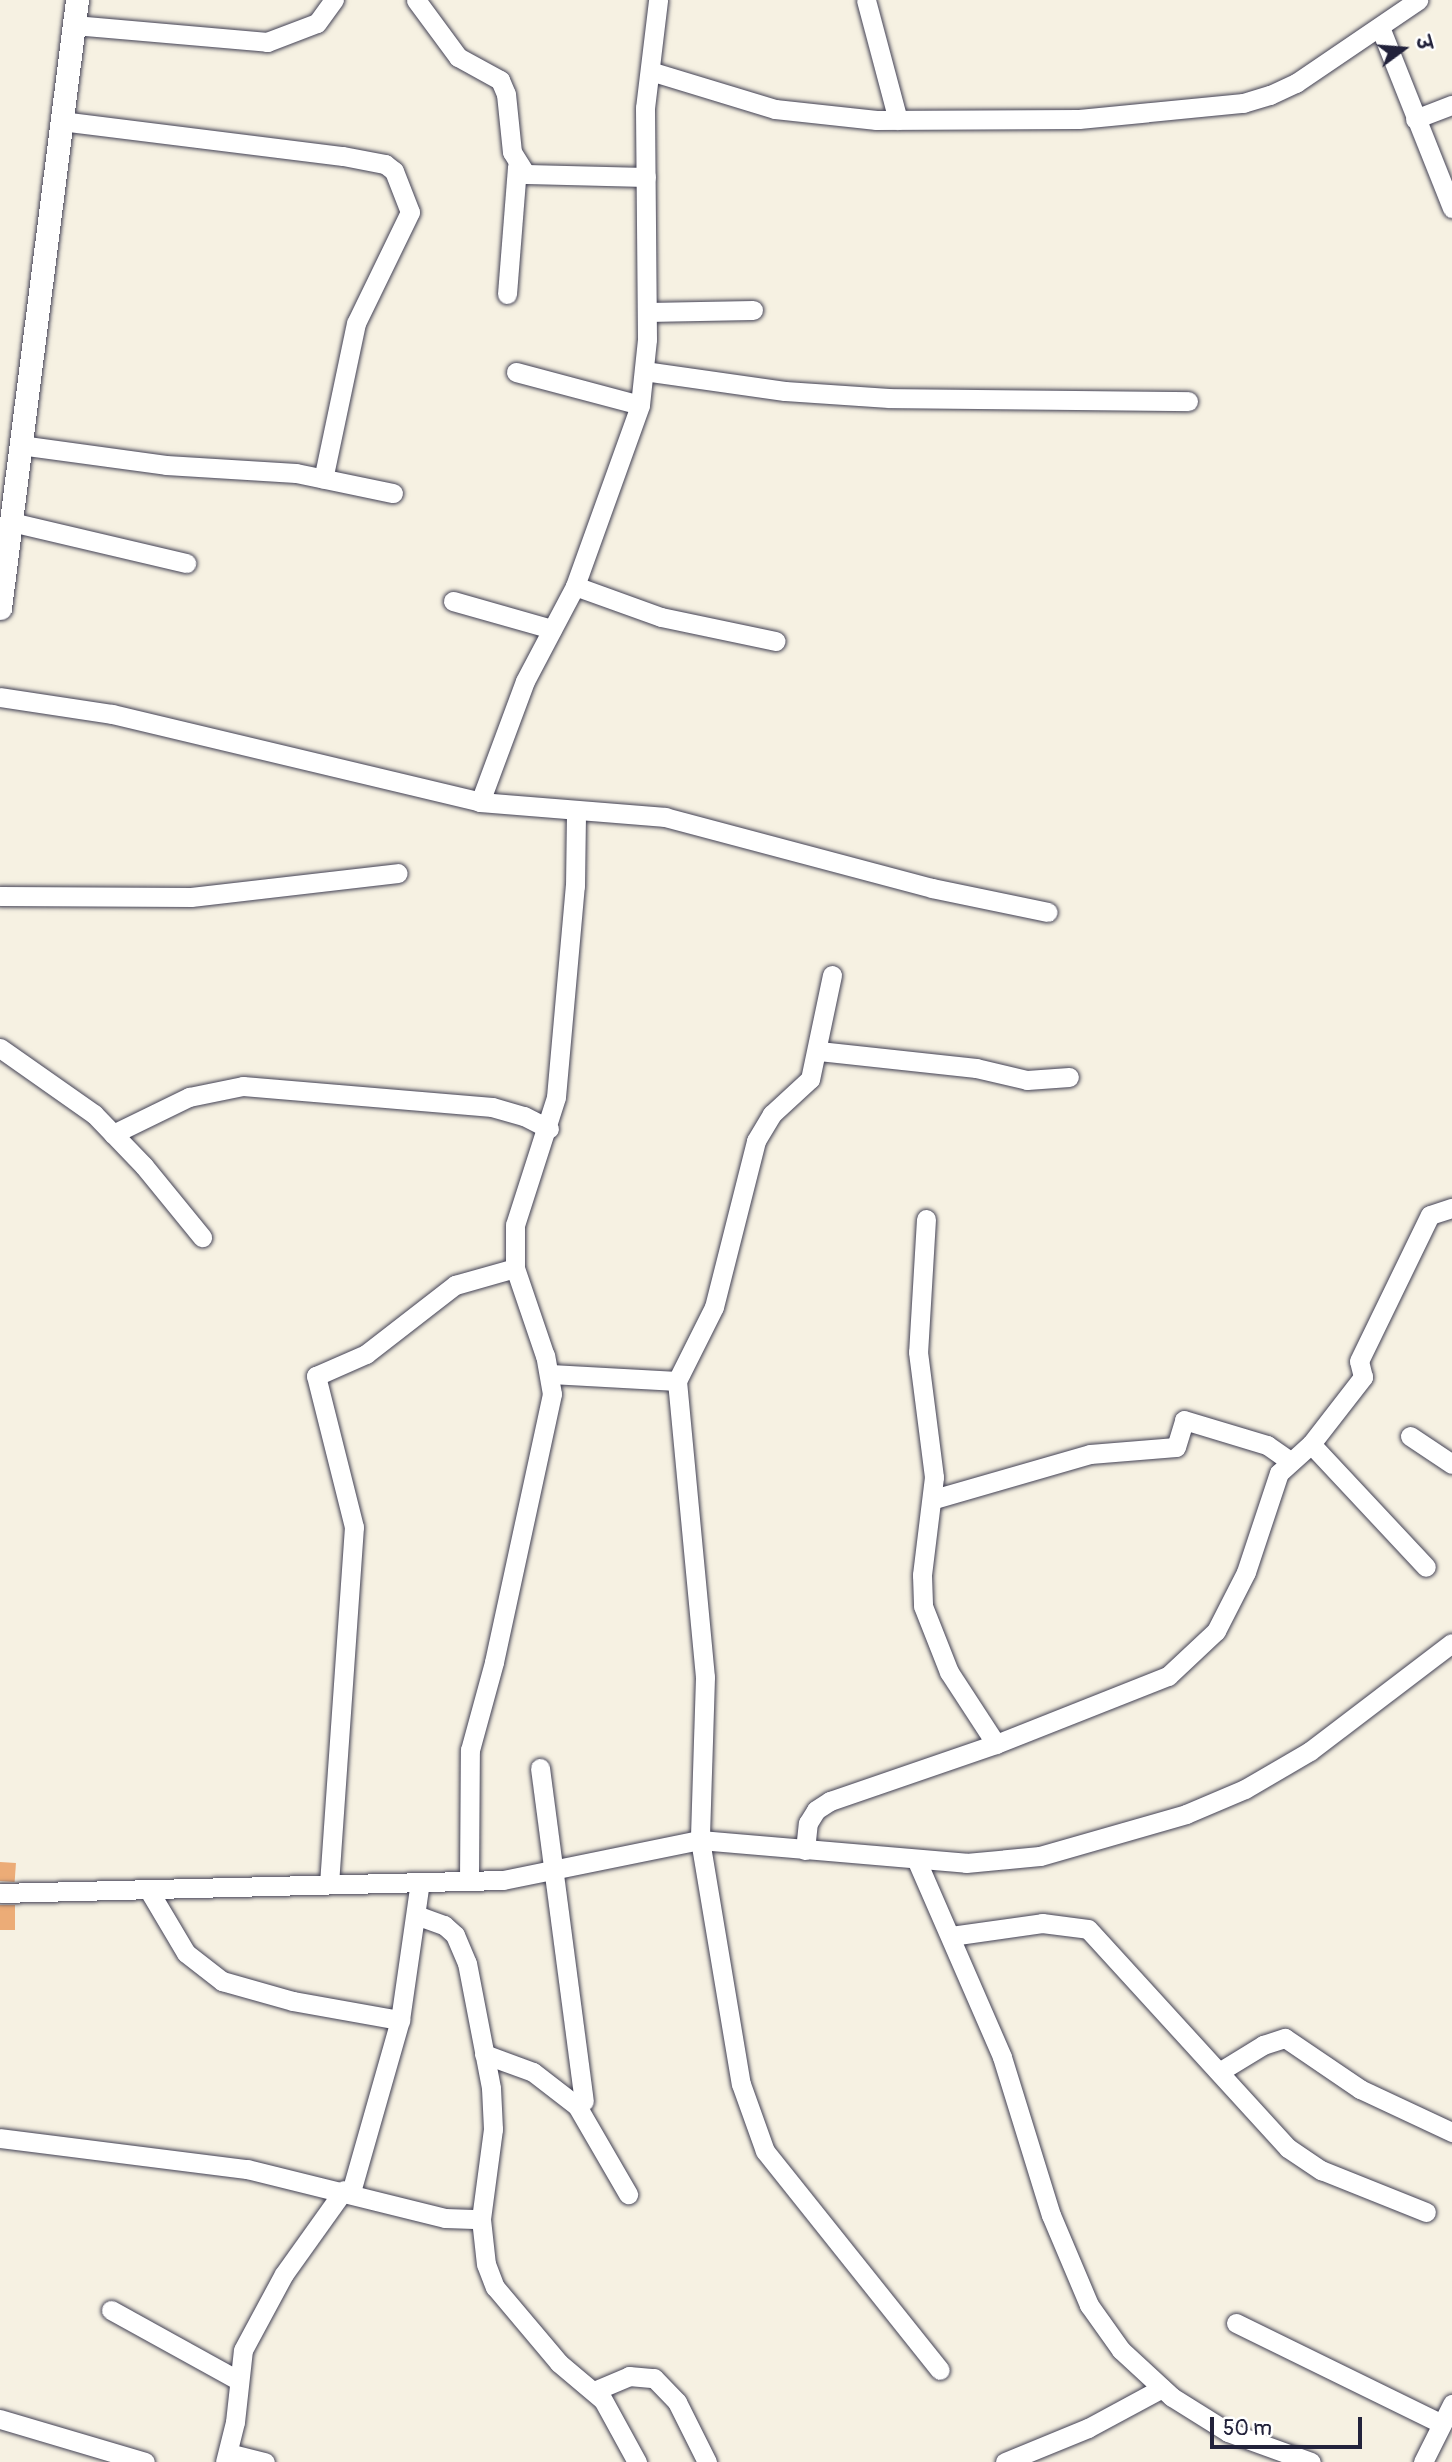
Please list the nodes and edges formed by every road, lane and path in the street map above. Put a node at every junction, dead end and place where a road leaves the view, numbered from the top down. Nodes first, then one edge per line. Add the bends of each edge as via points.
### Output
1 (77, 0) edge
2 (334, 0) edge
3 (416, 0) edge
4 (658, 0) edge
5 (866, 0) edge
6 (1418, 0) edge
7 (74, 25) junction
8 (1380, 26) junction
9 (650, 71) junction
10 (1452, 105) edge
11 (1415, 119) junction
12 (898, 120) junction
13 (61, 121) junction
14 (517, 166) junction
15 (646, 177) junction
16 (1446, 178) edge
17 (1452, 208) edge
18 (507, 294) dead end
19 (753, 310) dead end
20 (647, 312) junction
21 (644, 371) junction
22 (516, 372) dead end
23 (1188, 401) dead end
24 (640, 405) junction
25 (20, 445) junction
26 (323, 479) junction
27 (393, 493) dead end
28 (11, 522) junction
29 (186, 563) dead end
30 (575, 586) junction
31 (453, 601) dead end
32 (0, 608) edge
33 (552, 629) junction
34 (776, 641) dead end
35 (0, 697) edge
36 (480, 802) junction
37 (576, 812) junction
38 (398, 873) dead end
39 (0, 896) edge
40 (1048, 912) dead end
41 (832, 975) dead end
42 (0, 1048) edge
43 (819, 1051) junction
44 (1069, 1077) dead end
45 (549, 1129) junction
46 (113, 1134) junction
47 (1452, 1208) edge
48 (926, 1219) dead end
49 (202, 1237) dead end
50 (515, 1268) junction
51 (551, 1374) junction
52 (677, 1381) junction
53 (1410, 1436) dead end
54 (1311, 1444) junction
55 (1291, 1462) junction
56 (1452, 1464) edge
57 (934, 1499) junction
58 (1426, 1567) dead end
59 (1452, 1643) edge
60 (996, 1744) junction
61 (540, 1768) dead end
62 (700, 1840) junction
63 (805, 1850) junction
64 (916, 1859) junction
65 (552, 1870) junction
66 (469, 1880) junction
67 (420, 1882) junction
68 (329, 1884) junction
69 (148, 1889) junction
70 (0, 1893) edge
71 (416, 1915) junction
72 (951, 1936) junction
73 (400, 2020) junction
74 (484, 2054) junction
75 (1219, 2072) junction
76 (584, 2101) dead end
77 (1452, 2132) edge
78 (0, 2138) edge
79 (348, 2191) junction
80 (628, 2194) dead end
81 (1426, 2212) dead end
82 (481, 2219) junction
83 (111, 2310) dead end
84 (1236, 2323) dead end
85 (940, 2370) dead end
86 (236, 2379) junction
87 (1162, 2388) junction
88 (594, 2391) junction
89 (1452, 2404) edge
90 (0, 2419) edge
91 (1442, 2424) junction
92 (227, 2457) edge
93 (145, 2462) edge
94 (265, 2462) edge
95 (637, 2462) edge
96 (707, 2462) edge
97 (1004, 2462) edge
98 (1311, 2462) edge
99 (1423, 2462) edge

1 - 7 street
2 - 7 street via 317,23 267,42
3 - 14 street via 458,58 500,80
4 - 9 street
5 - 12 street
6 - 8 street
7 - 13 street
8 - 11 street
8 - 12 street via 1296,82 1243,103 1079,120
9 - 12 street via 775,109
9 - 15 street via 645,108
10 - 11 street
11 - 16 street
13 - 25 street
13 - 26 street via 343,156 385,164 394,171 410,212 356,323
14 - 15 street via 542,178
14 - 18 street
15 - 20 street
16 - 17 street
19 - 20 street
20 - 21 street
21 - 23 street via 785,391 888,398
21 - 24 street
22 - 24 street
24 - 30 street
25 - 26 street via 147,463
25 - 28 street
26 - 27 street
28 - 29 street
28 - 32 street
30 - 33 street
30 - 34 street via 661,617
31 - 33 street
33 - 36 street via 525,681
35 - 36 street via 112,714
36 - 37 street
37 - 40 street via 665,817 932,888
37 - 45 street via 575,886 556,1097
38 - 39 street via 191,897
41 - 43 street
42 - 46 street via 94,1114
43 - 44 street via 976,1068 1027,1080
43 - 52 street via 810,1079 772,1114 756,1142 714,1307
45 - 46 street via 492,1107 243,1086 189,1097
45 - 50 street via 515,1225
46 - 49 street
47 - 54 street via 1430,1215 1359,1362 1363,1377
48 - 57 street via 918,1352
50 - 51 street
50 - 68 street via 455,1285 366,1354 316,1376 354,1527
51 - 52 street
51 - 66 street via 552,1394 494,1662 470,1750
52 - 62 street via 705,1677
53 - 56 street
54 - 55 street
54 - 58 street
55 - 57 street via 1267,1445 1184,1420 1176,1447 1090,1454
55 - 60 street via 1279,1473 1245,1572 1216,1631 1168,1676
57 - 60 street via 922,1575 923,1606 949,1672
59 - 64 street via 1310,1751 1245,1789 1186,1814 1040,1856 967,1863
60 - 63 street via 830,1801 816,1810 808,1823
61 - 65 street
62 - 63 street
62 - 65 street
62 - 85 street via 741,2084 765,2151
63 - 64 street
64 - 72 street
65 - 66 street via 502,1880
65 - 76 street
66 - 67 street
67 - 68 street
67 - 71 street
68 - 69 street
69 - 70 street
69 - 73 street via 186,1953 222,1982 293,2001
71 - 73 street
71 - 74 street via 444,1925 461,1945
72 - 75 street via 1042,1923 1088,1929
72 - 87 street via 1002,2057 1051,2214 1089,2305 1121,2350
73 - 79 street
74 - 80 street via 533,2072 577,2106
74 - 82 street via 493,2129
75 - 77 street via 1263,2045 1292,2040 1360,2089
75 - 81 street via 1288,2148 1321,2170
78 - 79 street via 247,2169
79 - 82 street via 445,2218
79 - 86 street via 257,2318
82 - 88 street via 486,2264 495,2287 559,2363
83 - 86 street
84 - 91 street
86 - 92 street via 235,2422
87 - 97 street via 1088,2428
87 - 98 street via 1228,2432
88 - 95 street
88 - 96 street via 629,2376 654,2378 677,2402
89 - 91 street
90 - 93 street
91 - 99 street
92 - 94 street

